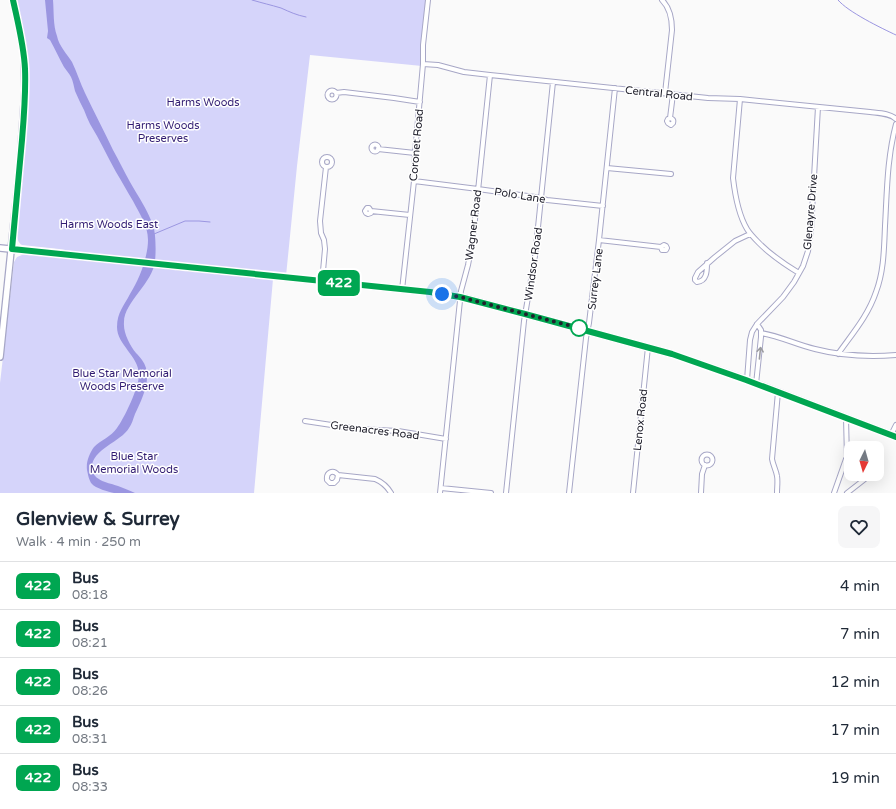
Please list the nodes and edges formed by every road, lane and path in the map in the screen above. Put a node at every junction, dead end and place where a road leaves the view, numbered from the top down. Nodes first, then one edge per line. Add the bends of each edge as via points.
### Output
1 (13, 0) edge
2 (428, 0) edge
3 (665, 1) edge
4 (423, 64) junction
5 (490, 75) junction
6 (553, 82) junction
7 (615, 88) junction
8 (336, 93) dead end
9 (665, 93) junction
10 (673, 94) junction
11 (740, 99) junction
12 (420, 102) junction
13 (818, 107) junction
14 (670, 118) dead end
15 (896, 118) edge
16 (896, 124) edge
17 (378, 149) dead end
18 (415, 153) junction
19 (326, 167) dead end
20 (607, 168) junction
21 (671, 174) dead end
22 (414, 181) junction
23 (478, 189) junction
24 (541, 198) junction
25 (602, 206) junction
26 (371, 211) dead end
27 (410, 215) junction
28 (750, 234) junction
29 (600, 240) junction
30 (661, 247) dead end
31 (0, 248) edge
32 (12, 249) junction
33 (707, 263) dead end
34 (799, 273) junction
35 (322, 282) junction
36 (402, 290) junction
37 (460, 297) junction
38 (525, 314) junction
39 (757, 324) junction
40 (588, 330) junction
41 (761, 333) junction
42 (648, 347) junction
43 (838, 354) junction
44 (896, 355) edge
45 (0, 357) edge
46 (746, 380) junction
47 (756, 384) junction
48 (778, 392) junction
49 (846, 418) junction
50 (305, 421) dead end
51 (896, 425) edge
52 (894, 436) edge
53 (446, 439) junction
54 (848, 441) edge
55 (705, 465) dead end
56 (844, 470) edge
57 (338, 475) dead end
58 (862, 481) edge
59 (441, 488) junction
60 (391, 493) edge
61 (440, 493) edge
62 (492, 493) edge
63 (506, 493) edge
64 (569, 493) edge
65 (633, 493) edge
66 (701, 493) edge
67 (777, 493) edge
68 (834, 493) edge
69 (847, 493) edge

1 - 32 main road via 23,49 26,90
2 - 4 street, Coronet Road
3 - 9 street via 672,23
4 - 5 street, Central Road
4 - 12 street, Coronet Road
5 - 6 street, Central Road
5 - 23 street, Wagner Road
6 - 7 street, Central Road
6 - 24 street, Windsor Road
7 - 9 street, Central Road
7 - 20 street, Surrey Lane
8 - 12 street
9 - 10 street, Central Road
10 - 11 street, Central Road
10 - 14 street
11 - 13 street, Central Road
11 - 28 street via 733,178 739,210
12 - 18 street, Coronet Road
13 - 15 street, Central Road via 890,115
13 - 34 street, Glenayre Drive via 809,243
16 - 43 street via 889,159 880,282 866,315
17 - 18 street
18 - 22 street, Coronet Road
19 - 35 street via 320,221 325,249
20 - 21 street
20 - 25 street, Surrey Lane
22 - 23 street, Polo Lane
22 - 27 street, Coronet Road
23 - 24 street, Polo Lane
23 - 37 street, Wagner Road via 473,239
24 - 25 street, Polo Lane
24 - 38 street, Windsor Road via 534,265
25 - 29 street, Surrey Lane
26 - 27 street
27 - 36 street, Coronet Road
28 - 33 street via 732,243
28 - 34 street via 775,258
29 - 30 street
29 - 40 street, Surrey Lane
31 - 32 main road
32 - 35 main road
32 - 45 main road
34 - 39 street, Glenayre Drive via 783,297
35 - 36 main road
36 - 37 main road
37 - 38 main road
37 - 53 street, Wagner Road
38 - 40 main road
38 - 63 street, Windsor Road
39 - 41 street
39 - 46 street, Glenayre Drive via 750,340
40 - 42 main road
40 - 64 street, Surrey Lane
41 - 43 street
47 -> 41 street
42 - 46 main road
42 - 65 street, Lenox Road
43 - 44 street
46 - 47 main road
47 - 48 main road
48 - 49 main road
48 - 67 street via 772,452 778,481
49 - 52 main road
49 - 54 street
50 - 53 street, Greenacres Road
51 - 52 street
53 - 59 street, Wagner Road
55 - 66 street
56 - 68 street
57 - 60 street via 375,479 384,484
58 - 69 street
59 - 61 street, Wagner Road
59 - 62 street

